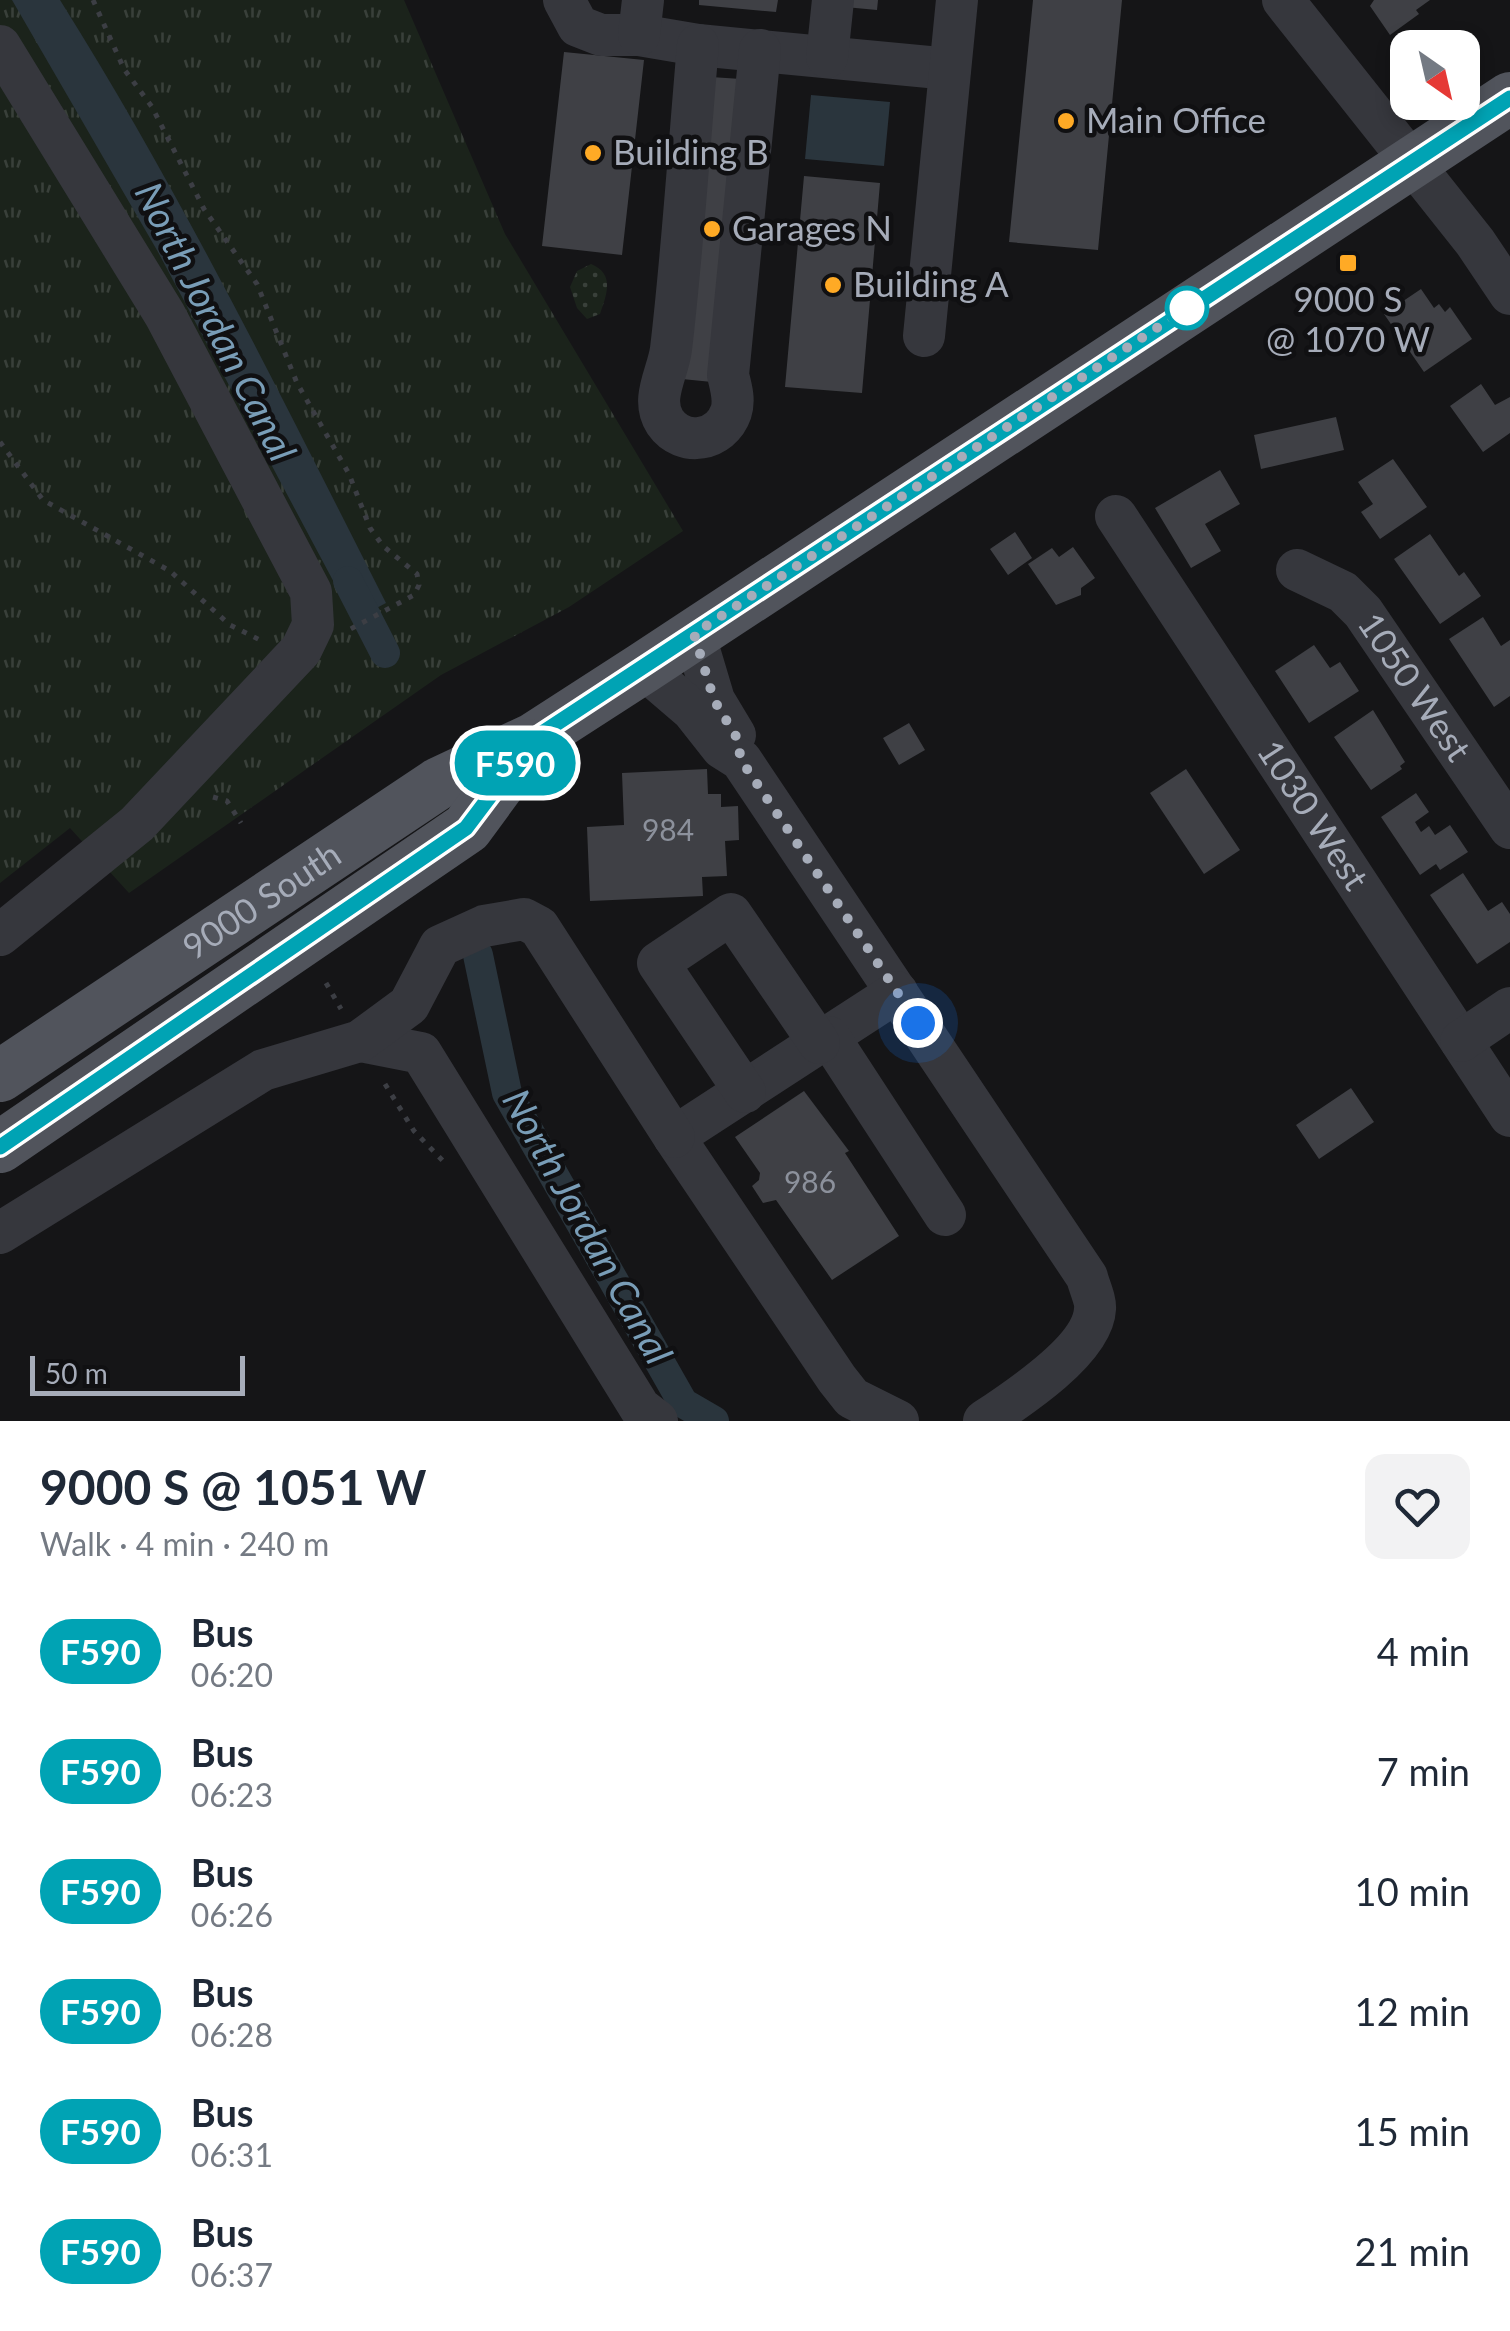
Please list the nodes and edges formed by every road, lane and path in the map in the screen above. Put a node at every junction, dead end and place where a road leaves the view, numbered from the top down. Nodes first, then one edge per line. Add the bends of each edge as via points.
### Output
1 (93, 0) edge
2 (564, 0) edge
3 (832, 0) edge
4 (957, 0) edge
5 (1283, 0) edge
6 (641, 18) edge
7 (698, 45) junction
8 (0, 46) edge
9 (760, 50) junction
10 (828, 57) junction
11 (950, 69) junction
12 (1510, 98) edge
13 (1410, 160) junction
14 (1510, 294) edge
15 (924, 336) dead end
16 (0, 442) edge
17 (1116, 516) dead end
18 (1297, 570) dead end
19 (694, 634) junction
20 (300, 650) junction
21 (643, 668) junction
22 (533, 739) junction
23 (741, 760) junction
24 (1510, 828) edge
25 (0, 935) edge
26 (897, 992) junction
27 (1510, 1008) edge
28 (824, 1040) junction
29 (1461, 1040) junction
30 (360, 1041) junction
31 (0, 1076) edge
32 (744, 1092) junction
33 (1510, 1116) edge
34 (674, 1138) junction
35 (0, 1147) edge
36 (945, 1215) dead end
37 (0, 1233) edge
38 (657, 1421) edge
39 (898, 1421) edge
40 (984, 1421) edge

1 - 20 path via 204,209 257,284 297,384 349,474 370,528 418,574 414,595
2 - 6 street via 570,18 588,32
3 - 10 street
4 - 11 street
5 - 13 street
6 - 7 street
7 - 9 street
7 - 9 street via 671,348 658,405 664,421 693,439 722,427 734,402 728,375
8 - 20 street via 165,315 312,592 313,625
9 - 10 street
10 - 11 street
11 - 15 street
12 - 13 main road, 9000 South
13 - 14 street
13 - 19 main road, 9000 South
16 - 20 path via 43,500 170,571 230,625
17 - 29 street, 1030 West
18 - 24 street, 1050 West via 1342,592 1363,612
19 - 21 main road, 9000 South
19 - 23 street
20 - 25 street via 138,824
21 - 22 main road, 9000 South
21 - 23 street
22 - 31 main road, 9000 South via 439,784
22 - 35 main road, 9000 South via 466,828
23 - 26 street
26 - 28 street
26 - 40 street via 1087,1277 1096,1308 1086,1334 1060,1364
27 - 29 street
28 - 32 street
28 - 32 street via 730,914 658,963
28 - 36 street
29 - 33 street, 1030 West
30 - 34 street via 409,1005 440,946 484,926 524,919 539,926
30 - 37 street via 263,1070
30 - 38 street via 421,1053 640,1408
32 - 34 street
34 - 39 street via 852,1398

